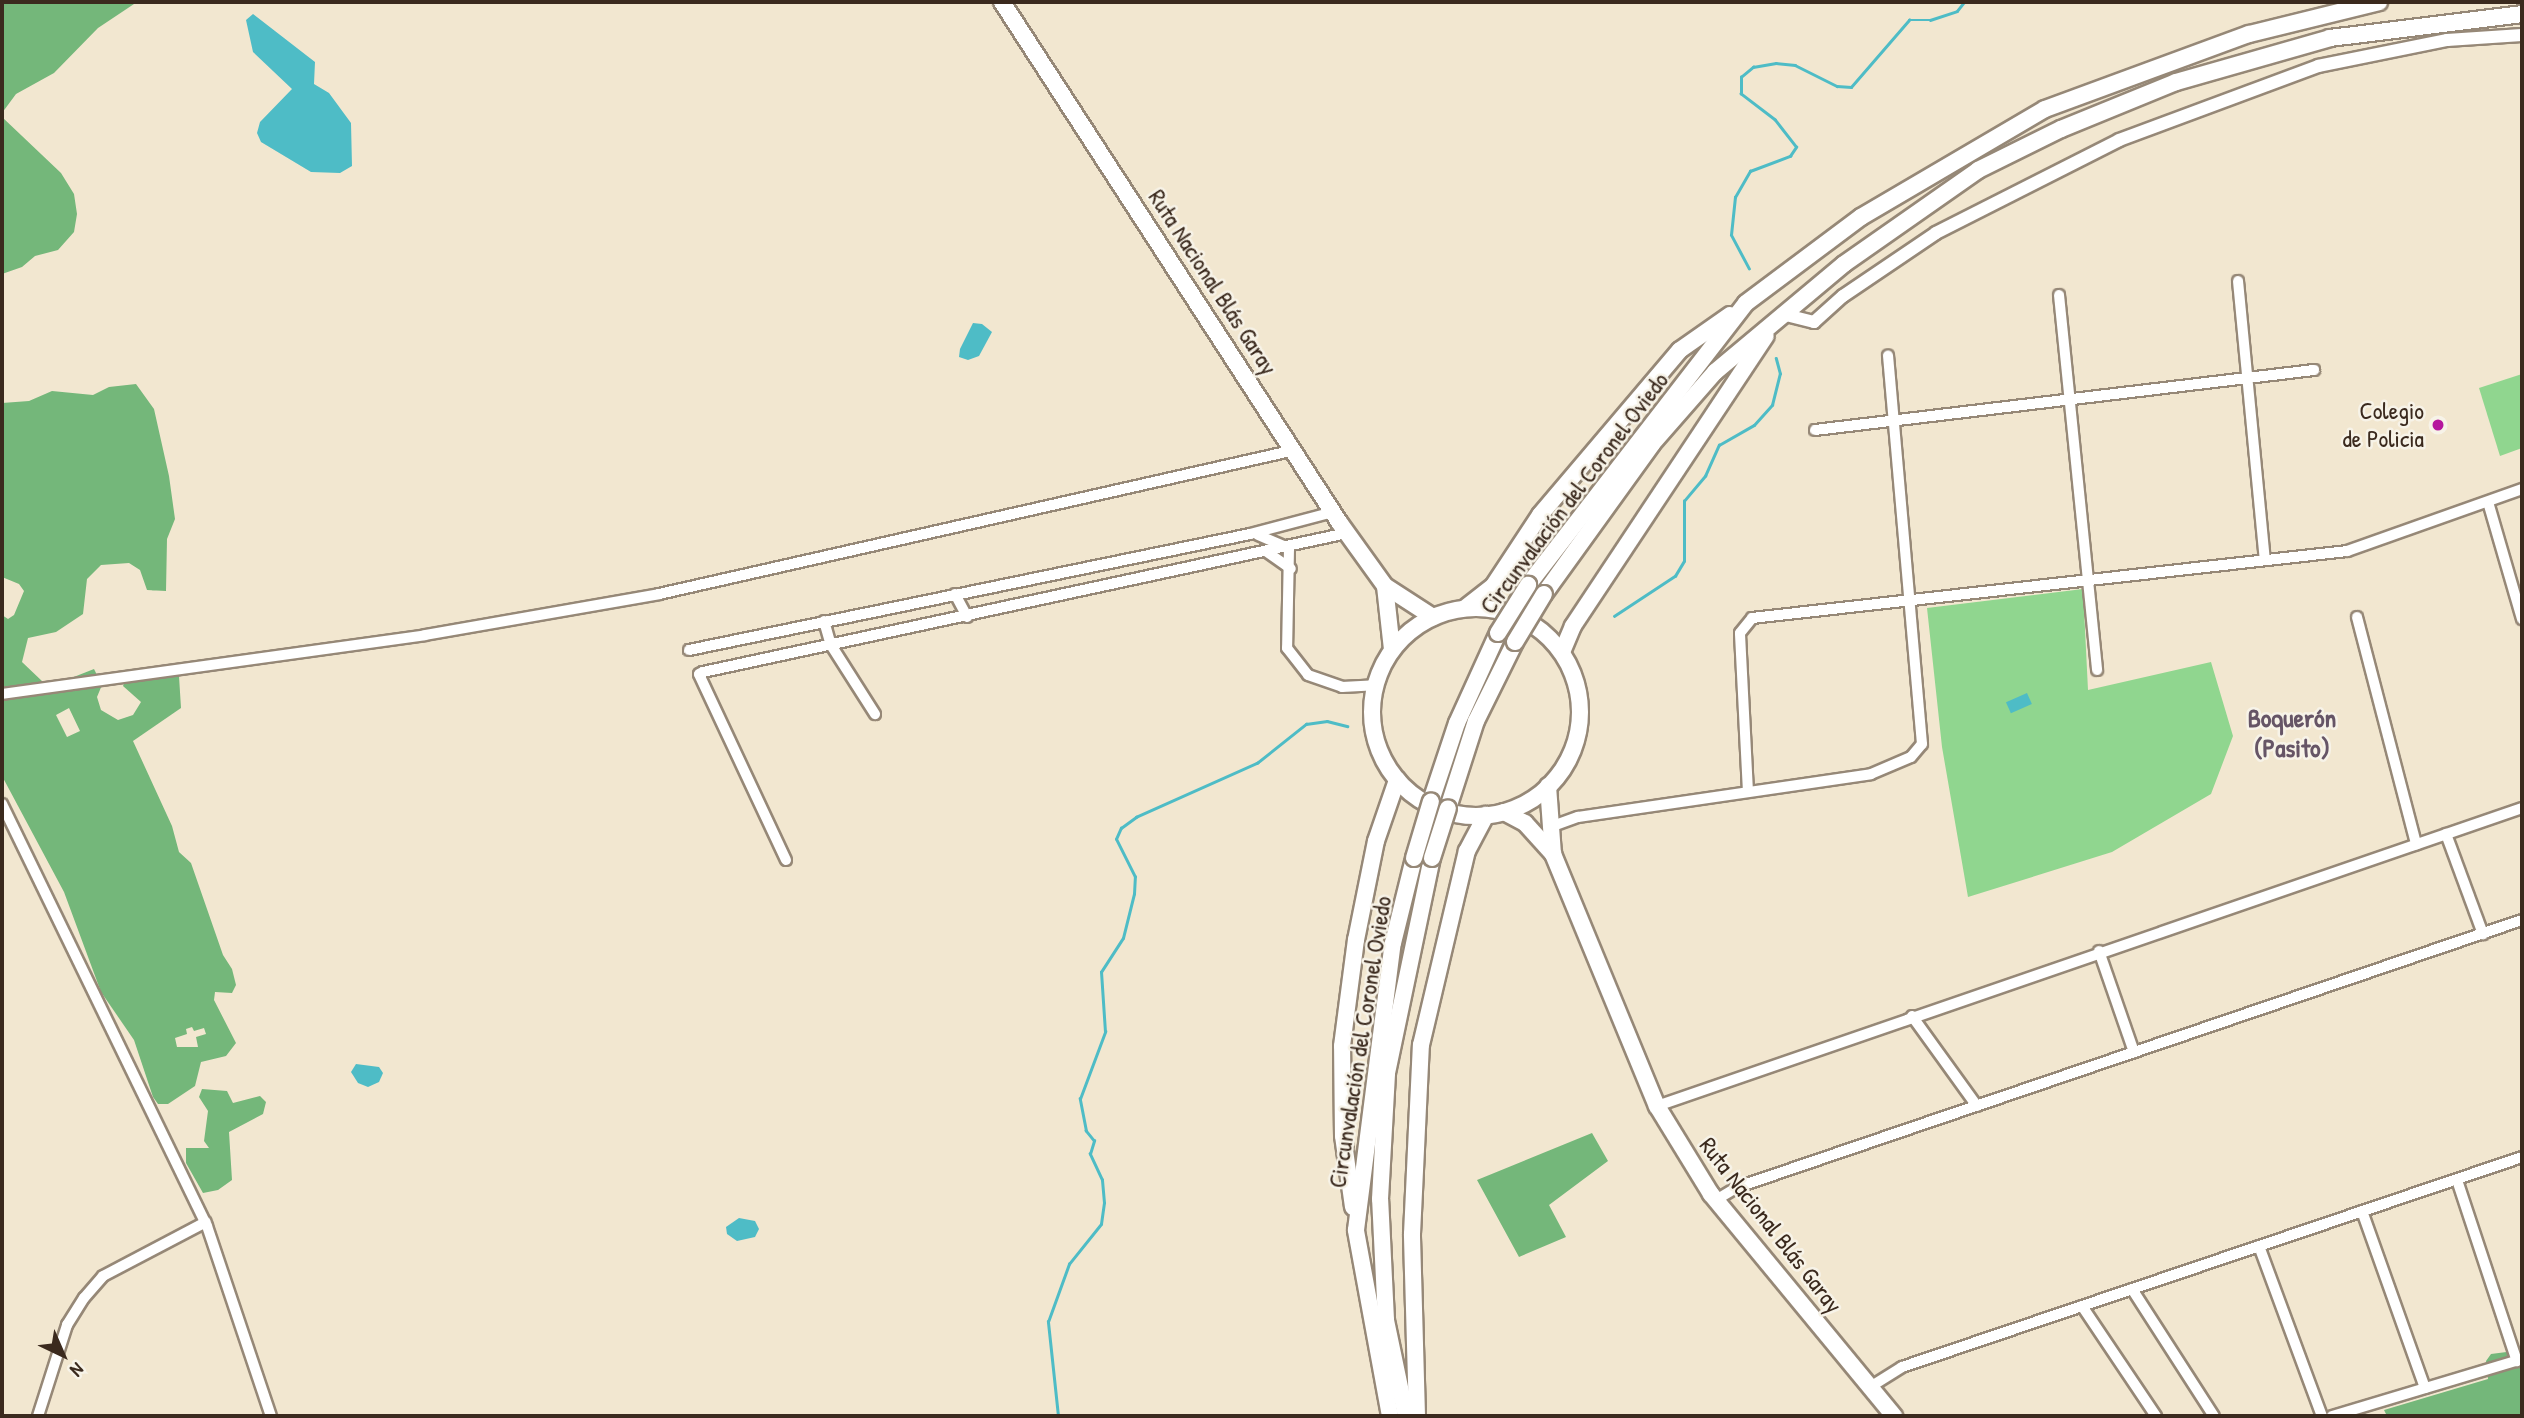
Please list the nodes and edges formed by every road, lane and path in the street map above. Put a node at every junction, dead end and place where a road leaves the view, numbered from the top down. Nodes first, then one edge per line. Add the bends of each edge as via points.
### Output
1 (1002, 2) edge
2 (2379, 2) edge
3 (2522, 14) edge
4 (2522, 35) edge
5 (2238, 281) dead end
6 (2059, 295) dead end
7 (1746, 303) junction
8 (1779, 318) junction
9 (1888, 355) dead end
10 (2314, 370) dead end
11 (2247, 379) junction
12 (2070, 400) junction
13 (1894, 421) junction
14 (1815, 430) dead end
15 (1295, 450) junction
16 (2522, 489) edge
17 (2488, 502) junction
18 (1333, 512) junction
19 (1347, 533) junction
20 (1250, 534) junction
21 (1289, 548) junction
22 (1267, 552) junction
23 (2265, 560) junction
24 (1291, 569) junction
25 (2088, 580) junction
26 (1385, 586) junction
27 (955, 594) junction
28 (1910, 600) junction
29 (1465, 608) junction
30 (967, 617) junction
31 (1433, 617) junction
32 (2357, 617) dead end
33 (2522, 619) edge
34 (824, 621) junction
35 (831, 645) junction
36 (1392, 649) junction
37 (689, 650) dead end
38 (1562, 652) junction
39 (2097, 670) dead end
40 (1375, 685) junction
41 (2, 694) edge
42 (875, 714) dead end
43 (1397, 780) junction
44 (1548, 786) junction
45 (1748, 792) junction
46 (2, 804) edge
47 (2522, 808) edge
48 (1504, 812) junction
49 (1486, 815) junction
50 (1549, 827) junction
51 (2446, 834) junction
52 (2416, 844) junction
53 (1553, 854) junction
54 (786, 860) dead end
55 (2522, 920) edge
56 (2483, 934) junction
57 (2099, 951) junction
58 (1912, 1016) junction
59 (2134, 1052) junction
60 (1657, 1106) junction
61 (1977, 1106) junction
62 (2522, 1157) edge
63 (2457, 1180) junction
64 (1716, 1200) junction
65 (2362, 1211) junction
66 (206, 1222) junction
67 (1356, 1230) junction
68 (2259, 1246) junction
69 (2132, 1289) junction
70 (2082, 1306) junction
71 (2520, 1360) edge
72 (1870, 1387) junction
73 (2425, 1388) junction
74 (38, 1416) edge
75 (271, 1416) edge
76 (1390, 1416) edge
77 (1406, 1416) edge
78 (1418, 1416) edge
79 (1894, 1416) edge
80 (2156, 1416) edge
81 (2214, 1416) edge
82 (2322, 1416) edge
83 (2332, 1416) edge

1 - 15 highway, Ruta Nacional Blás Garay
2 - 7 highway, Circunvalación del Coronel Oviedo via 2249,34 2045,108 1861,217
3 - 8 highway, Circunvalación del Coronel Oviedo via 2330,38 2176,82 2060,129 1979,170 1844,264
4 - 8 street via 2447,40 2318,66 2119,140 1936,233 1843,296 1814,322
5 - 11 street
6 - 12 street
7 - 29 highway via 1681,350 1540,515 1494,585
7 - 67 highway, Circunvalación del Coronel Oviedo, bridge via 1528,585 1498,633 1457,723 1414,858 1393,943
8 - 38 highway via 1573,626
8 - 77 highway, Circunvalación del Coronel Oviedo, bridge via 1715,372 1652,444 1544,594 1476,722 1432,858 1387,1073 1380,1199 1387,1320
9 - 13 street
10 - 11 street
11 - 12 street
11 - 23 street
12 - 13 street
12 - 25 street
13 - 14 street
13 - 28 street
15 - 18 highway, Ruta Nacional Blás Garay
15 - 41 street via 659,594 425,635
16 - 17 street
17 - 23 street via 2347,551
17 - 33 street
18 - 19 highway, Ruta Nacional Blás Garay
18 - 20 street
19 - 21 street
19 - 26 highway, Ruta Nacional Blás Garay
20 - 21 street via 1269,536
20 - 27 street
21 - 22 street
21 - 24 street
22 - 24 street
22 - 30 street
23 - 25 street
24 - 40 street via 1287,648 1308,676 1342,687
25 - 28 street
25 - 39 street
26 - 31 highway, Ruta Nacional Blás Garay
26 - 36 highway, Ruta Nacional Blás Garay
27 - 30 street
27 - 34 street
28 - 45 street via 1922,744 1911,757 1871,774
28 - 45 street via 1752,618 1743,624
29 - 31 highway
29 - 38 highway via 1520,617
30 - 35 street
31 - 36 highway
32 - 52 street
34 - 35 street
34 - 37 street
35 - 42 street
35 - 54 street via 699,674
36 - 40 highway
38 - 44 highway via 1577,686 1579,722 1569,757
40 - 43 highway via 1372,725 1385,764
43 - 49 highway via 1437,808
43 - 67 highway via 1368,878 1342,1046 1343,1136
44 - 48 highway
44 - 50 highway, Ruta Nacional Blás Garay
45 - 50 street via 1578,817
46 - 66 street
47 - 51 street
48 - 49 highway
48 - 53 highway, Ruta Nacional Blás Garay via 1525,823
49 - 78 highway via 1467,851 1421,1045 1412,1234
50 - 53 highway, Ruta Nacional Blás Garay
51 - 52 street
51 - 56 street
52 - 57 street
53 - 60 highway, Ruta Nacional Blás Garay
55 - 56 street
56 - 59 street
57 - 58 street
57 - 59 street
58 - 60 street
58 - 61 street
59 - 61 street
60 - 64 highway, Ruta Nacional Blás Garay
61 - 64 street via 1738,1187
62 - 63 street
63 - 65 street
63 - 71 street
64 - 72 highway, Ruta Nacional Blás Garay
65 - 68 street
65 - 73 street
66 - 74 street via 103,1276 83,1298 67,1325
66 - 75 street
67 - 76 highway, Circunvalación del Coronel Oviedo
68 - 69 street
68 - 82 street
69 - 70 street
69 - 81 street
70 - 72 street via 1902,1367
70 - 80 street
71 - 73 street
72 - 79 highway, Ruta Nacional Blás Garay
73 - 83 street

